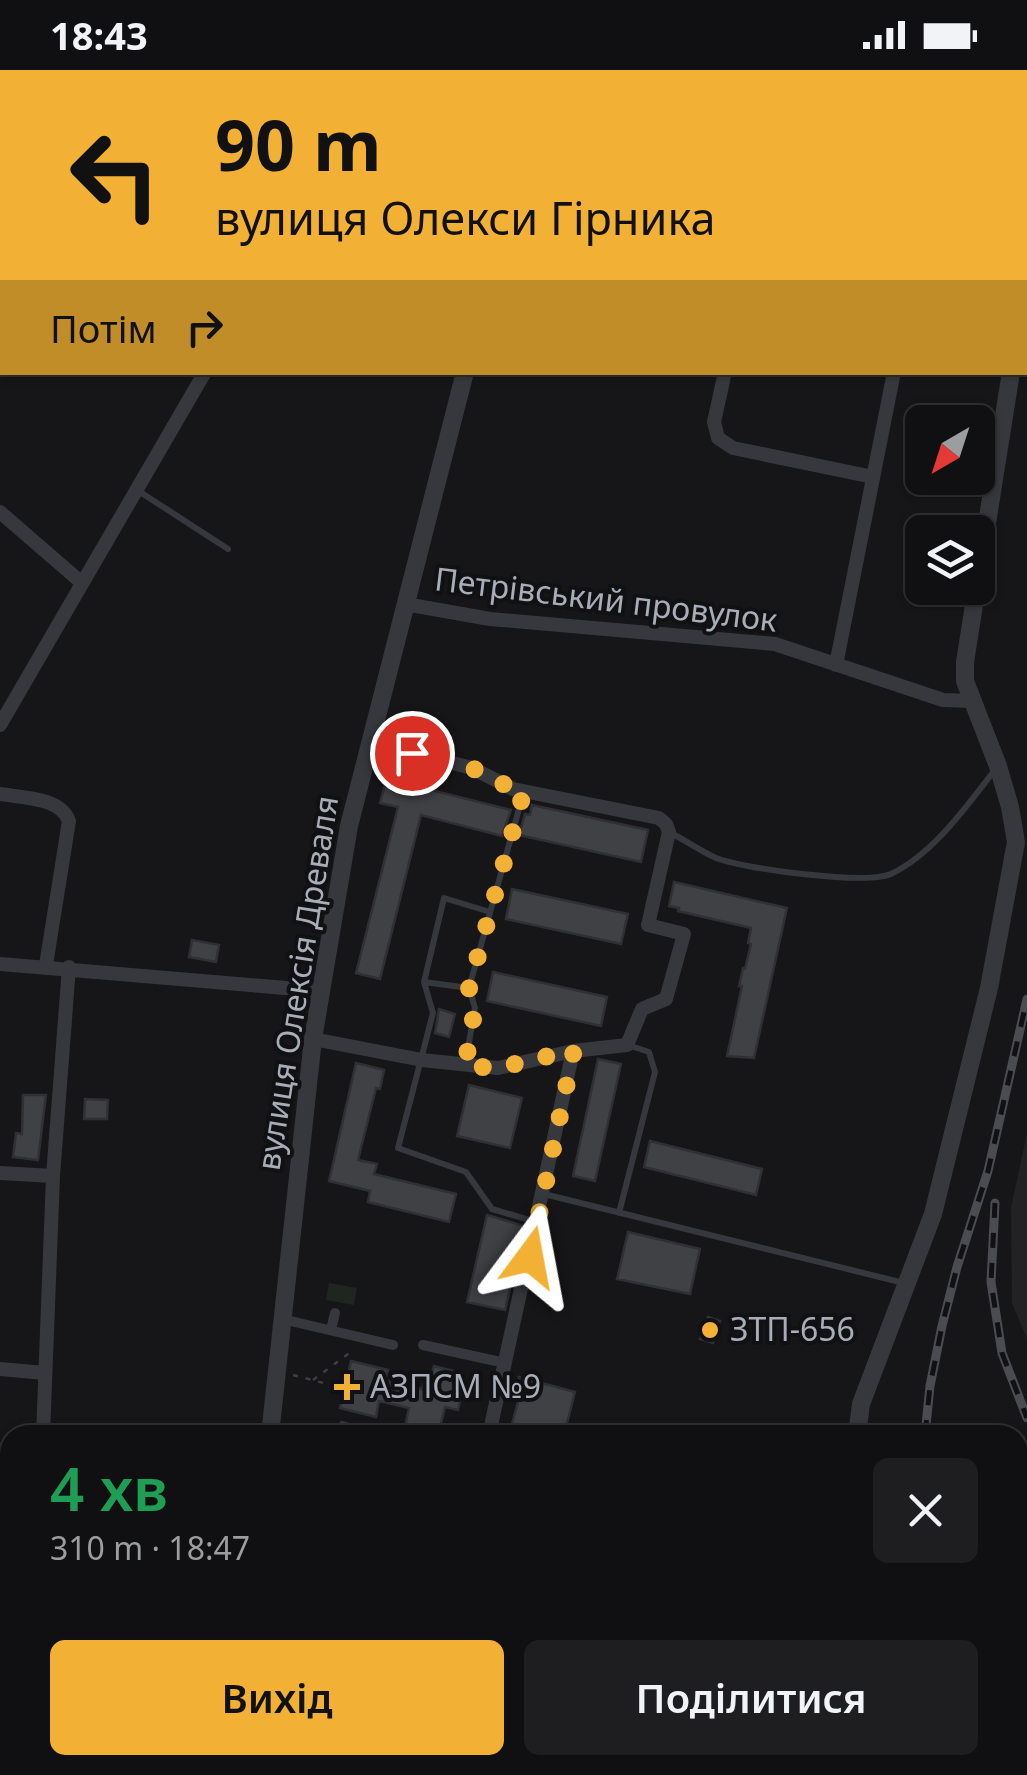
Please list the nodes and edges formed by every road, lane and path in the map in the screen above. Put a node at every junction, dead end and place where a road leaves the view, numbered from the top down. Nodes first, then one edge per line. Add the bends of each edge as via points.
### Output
1 (203, 375) edge
2 (464, 375) edge
3 (724, 375) edge
4 (893, 375) edge
5 (1012, 375) edge
6 (873, 477) junction
7 (136, 490) junction
8 (0, 512) edge
9 (228, 549) dead end
10 (82, 583) junction
11 (405, 604) junction
12 (836, 665) junction
13 (972, 701) junction
14 (0, 725) edge
15 (370, 742) junction
16 (998, 766) junction
17 (524, 791) junction
18 (0, 794) edge
19 (668, 832) junction
20 (490, 912) junction
21 (0, 964) edge
22 (46, 965) junction
23 (69, 967) junction
24 (424, 982) junction
25 (469, 988) junction
26 (320, 990) junction
27 (314, 1039) junction
28 (627, 1045) junction
29 (574, 1050) junction
30 (422, 1060) junction
31 (465, 1066) junction
32 (0, 1173) edge
33 (53, 1176) junction
34 (544, 1194) junction
35 (619, 1213) junction
36 (538, 1222) junction
37 (905, 1284) junction
38 (335, 1313) dead end
39 (282, 1319) junction
40 (331, 1330) junction
41 (368, 1339) junction
42 (393, 1345) dead end
43 (423, 1345) dead end
44 (506, 1363) junction
45 (0, 1369) edge
46 (276, 1372) junction
47 (45, 1373) junction
48 (313, 1380) junction
49 (336, 1386) dead end
50 (43, 1425) edge
51 (271, 1425) edge
52 (492, 1425) edge
53 (858, 1425) edge

1 - 7 street
2 - 11 street, вулиця Олексія Древаля
3 - 6 street via 714,422 718,438 733,448
4 - 6 street
5 - 13 street via 965,662
6 - 12 street
7 - 9 lane
7 - 10 street
8 - 10 street
10 - 14 street
11 - 12 street, Петрівський провулок via 490,619 776,644
11 - 15 street, вулиця Олексія Древаля
12 - 13 street, Петрівський провулок via 943,700
13 - 16 street
15 - 17 street via 472,768
15 - 26 street, вулиця Олексія Древаля
16 - 19 lane via 963,811 888,876 764,869 716,858
16 - 37 street via 1016,842 1010,878 936,1200
17 - 19 street via 659,818
17 - 20 lane
18 - 22 street via 56,804 69,821
19 - 28 street via 648,924 684,934 666,999 642,1009
20 - 24 lane via 444,898
20 - 25 lane
21 - 22 street
22 - 23 street
23 - 26 street
23 - 33 street
24 - 25 lane
24 - 30 lane via 433,1013
25 - 31 lane via 475,1008
26 - 27 street, вулиця Олексія Древаля
27 - 30 street
27 - 39 street, вулиця Олексія Древаля
28 - 29 street
28 - 35 lane via 650,1052 655,1072
29 - 31 street via 498,1068
29 - 34 street
30 - 31 street
30 - 36 lane via 398,1148 466,1172 492,1209
32 - 33 street
33 - 47 street
34 - 35 lane
34 - 36 street
35 - 37 lane
36 - 44 street
37 - 53 street
38 - 40 street
39 - 40 street
39 - 46 street, вулиця Олексія Древаля
40 - 41 street
41 - 42 street
41 - 48 path
43 - 44 street
44 - 52 street
45 - 47 street
46 - 48 path
46 - 51 street, вулиця Олексія Древаля
47 - 50 street
48 - 49 path

